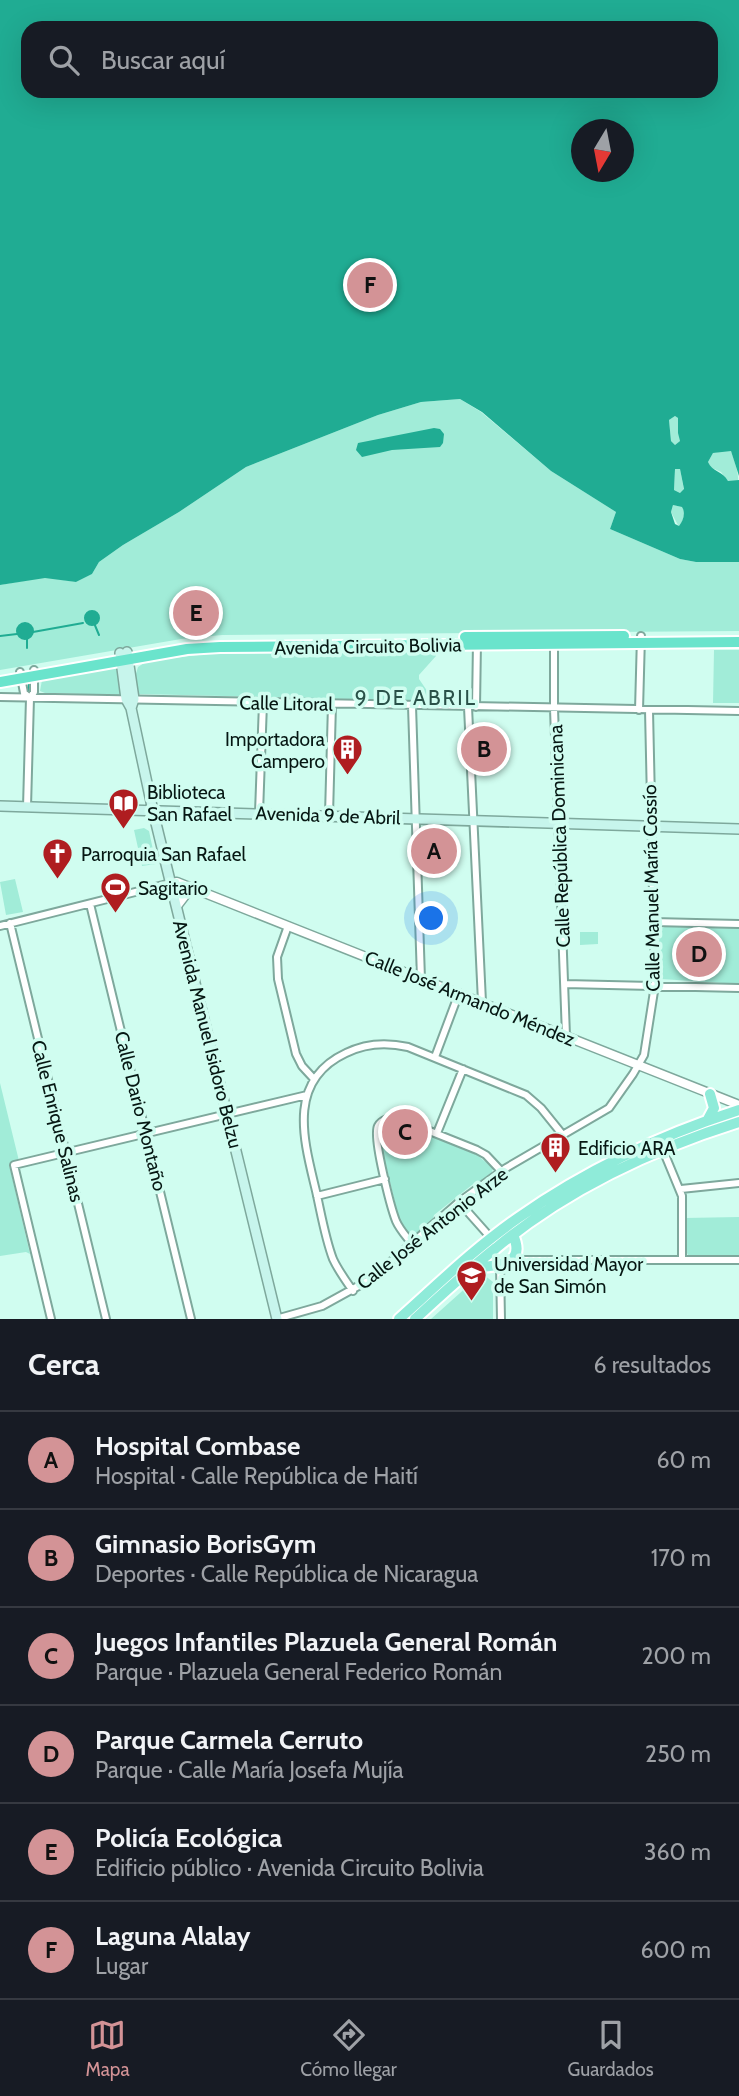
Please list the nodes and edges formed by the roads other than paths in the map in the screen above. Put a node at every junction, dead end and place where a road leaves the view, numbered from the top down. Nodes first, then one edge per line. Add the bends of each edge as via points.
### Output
1 (739, 635) edge
2 (554, 640) junction
3 (641, 640) junction
4 (477, 641) junction
5 (739, 642) edge
6 (124, 656) junction
7 (34, 673) junction
8 (0, 675) edge
9 (21, 675) junction
10 (0, 682) edge
11 (0, 697) edge
12 (30, 698) junction
13 (130, 702) junction
14 (263, 703) junction
15 (332, 704) junction
16 (412, 706) junction
17 (472, 707) junction
18 (554, 709) junction
19 (639, 710) junction
20 (649, 710) junction
21 (739, 711) edge
22 (0, 806) edge
23 (27, 807) junction
24 (153, 811) junction
25 (259, 813) junction
26 (329, 815) junction
27 (416, 818) junction
28 (474, 821) junction
29 (559, 823) junction
30 (651, 827) junction
31 (739, 829) edge
32 (171, 883) junction
33 (201, 891) junction
34 (90, 904) junction
35 (177, 906) junction
36 (653, 922) junction
37 (10, 923) junction
38 (739, 924) edge
39 (0, 926) edge
40 (288, 926) junction
41 (421, 979) junction
42 (565, 984) junction
43 (655, 985) junction
44 (739, 988) edge
45 (459, 993) junction
46 (481, 1002) junction
47 (566, 1036) junction
48 (435, 1057) junction
49 (639, 1065) junction
50 (463, 1069) junction
51 (314, 1079) junction
52 (710, 1094) junction
53 (307, 1095) junction
54 (739, 1108) edge
55 (227, 1114) junction
56 (707, 1121) junction
57 (739, 1122) edge
58 (437, 1133) junction
59 (146, 1134) junction
60 (562, 1135) junction
61 (663, 1150) junction
62 (66, 1153) junction
63 (502, 1172) junction
64 (385, 1179) junction
65 (739, 1183) edge
66 (681, 1189) junction
67 (317, 1196) junction
68 (459, 1202) junction
69 (513, 1235) junction
70 (491, 1238) junction
71 (412, 1244) junction
72 (682, 1260) junction
73 (739, 1260) edge
74 (506, 1263) junction
75 (473, 1268) junction
76 (353, 1291) junction
77 (51, 1319) edge
78 (106, 1319) edge
79 (191, 1319) edge
80 (277, 1319) edge
81 (398, 1319) edge
82 (415, 1319) edge
83 (501, 1319) edge

1 - 3 highway, Avenida Circuito Bolivia
2 - 3 highway, Avenida Circuito Bolivia
2 - 4 highway, Avenida Circuito Bolivia
2 - 18 street, Calle República Dominicana
3 - 5 highway, Avenida Circuito Bolivia
3 - 19 street
4 - 6 highway, Avenida Circuito Bolivia via 220,647
4 - 17 street
6 - 7 highway, Avenida Circuito Bolivia
6 - 13 main road, Avenida Manuel Isidoro Belzu
7 - 9 highway, Avenida Circuito Bolivia
7 - 12 street
8 - 9 highway, Avenida Circuito Bolivia
9 - 10 highway, Avenida Circuito Bolivia
9 - 12 street via 24,693
11 - 12 street, Calle Litoral
12 - 13 street, Calle Litoral
12 - 23 street
13 - 14 street, Calle Litoral
13 - 24 main road, Avenida Manuel Isidoro Belzu
14 - 15 street, Calle Litoral
14 - 25 street
15 - 16 street, Calle Litoral
15 - 26 street
16 - 17 street, Calle Litoral
16 - 27 street
17 - 18 street, Calle Litoral
17 - 28 street
18 - 19 street, Calle Litoral
18 - 29 street, Calle República Dominicana
19 - 20 street, Calle Litoral
20 - 21 street, Calle Litoral
20 - 30 street, Calle Manuel María Cossío
22 - 23 main road, Avenida 9 de Abril
23 - 24 main road, Avenida 9 de Abril
24 - 25 main road, Avenida 9 de Abril
24 - 32 main road, Avenida Manuel Isidoro Belzu
25 - 26 main road, Avenida 9 de Abril
26 - 27 main road, Avenida 9 de Abril
27 - 28 main road, Avenida 9 de Abril
27 - 41 street
28 - 29 main road, Avenida 9 de Abril
28 - 46 street
29 - 30 main road, Avenida 9 de Abril
29 - 42 street, Calle República Dominicana
30 - 31 main road, Avenida 9 de Abril
30 - 36 street, Calle Manuel María Cossío
32 - 33 street, Calle José Armando Méndez
32 - 34 street
32 - 35 main road, Avenida Manuel Isidoro Belzu
33 - 35 street via 187,893
33 - 40 street, Calle José Armando Méndez
34 - 37 street
34 - 59 street, Calle Dario Montaño
35 - 55 main road, Avenida Manuel Isidoro Belzu
36 - 38 street
36 - 43 street, Calle Manuel María Cossío
37 - 39 street
37 - 62 street, Calle Enrique Salinas
40 - 41 street, Calle José Armando Méndez
40 - 51 street via 277,957 278,979 296,1054
41 - 45 street, Calle José Armando Méndez
42 - 43 street
42 - 47 street, Calle República Dominicana
43 - 44 street
43 - 49 street, Calle Manuel María Cossío
45 - 46 street, Calle José Armando Méndez
45 - 48 street
46 - 47 street, Calle José Armando Méndez
47 - 49 street, Calle José Armando Méndez
48 - 50 street
48 - 51 street via 393,1043 374,1044 340,1055
49 - 52 street, Calle José Armando Méndez
49 - 60 street, Calle José Antonio Arze via 609,1108
50 - 58 street
50 - 60 street via 526,1095
51 - 53 street
52 - 54 street, Calle José Armando Méndez
52 - 56 main road via 714,1108
53 - 55 street
53 - 67 street via 303,1135
54 - 56 main road
55 - 59 street
55 - 80 main road, Avenida Manuel Isidoro Belzu
56 - 70 main road via 601,1168 550,1196
57 - 61 main road
58 - 63 street via 486,1155
58 - 64 street via 397,1118 383,1121 376,1138
59 - 62 street
59 - 79 street, Calle Dario Montaño
60 - 63 street, Calle José Antonio Arze
61 - 66 street
61 - 69 main road via 564,1200
62 - 77 street via 14,1165
62 - 78 street, Calle Enrique Salinas
63 - 68 street, Calle José Antonio Arze
64 - 67 street
64 - 71 street via 396,1221
65 - 66 street
66 - 72 street
67 - 76 street via 332,1256
68 - 70 street
68 - 71 street, Calle José Antonio Arze
69 - 74 main road via 516,1248
69 - 75 main road
70 - 81 main road
71 - 76 street, Calle José Antonio Arze
72 - 73 street
72 - 74 street
74 - 75 main road
74 - 83 street
75 - 82 main road
76 - 80 street, Calle José Antonio Arze

